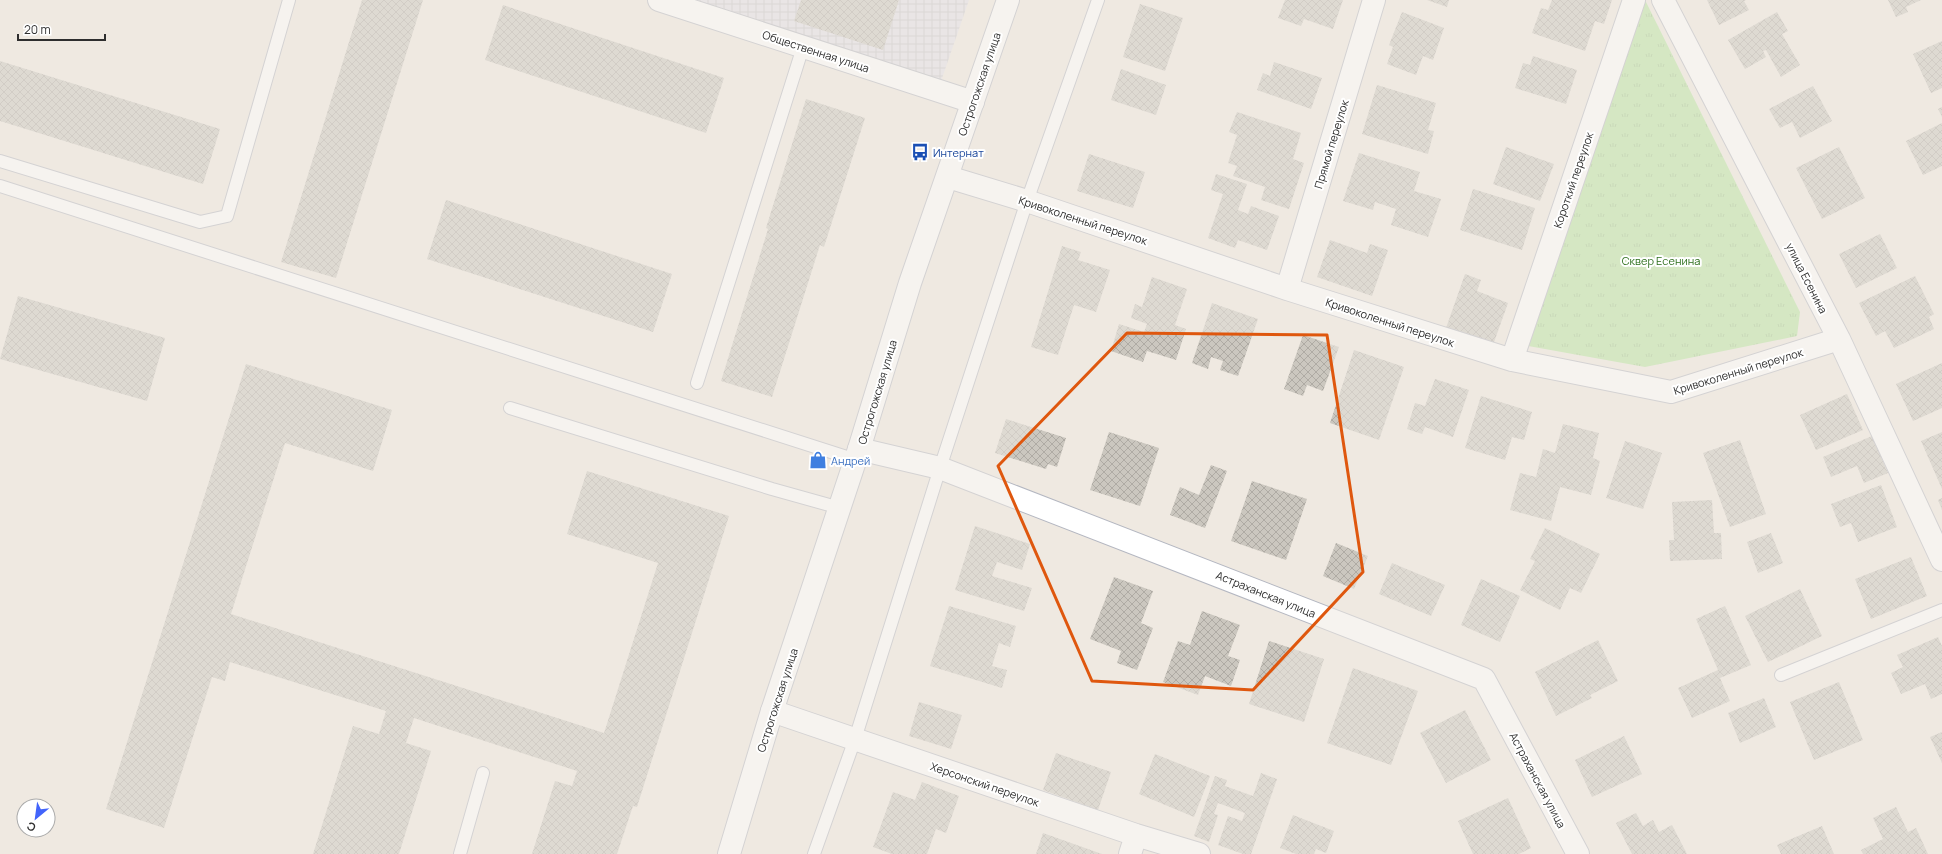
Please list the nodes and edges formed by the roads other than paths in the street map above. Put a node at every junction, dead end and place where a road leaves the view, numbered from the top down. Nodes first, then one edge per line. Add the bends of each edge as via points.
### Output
1 (289, 0) edge
2 (660, 0) edge
3 (1008, 0) edge
4 (1098, 0) edge
5 (1374, 0) edge
6 (1634, 0) edge
7 (1663, 0) edge
8 (695, 6) edge
9 (803, 47) junction
10 (973, 102) junction
11 (0, 161) edge
12 (948, 177) junction
13 (0, 186) edge
14 (1027, 201) junction
15 (1287, 288) junction
16 (1839, 339) junction
17 (1512, 360) junction
18 (696, 383) dead end
19 (510, 408) dead end
20 (858, 454) junction
21 (940, 468) junction
22 (840, 508) junction
23 (1942, 560) edge
24 (1942, 610) edge
25 (1781, 675) dead end
26 (772, 711) junction
27 (855, 739) junction
28 (483, 773) dead end
29 (1133, 845) edge
30 (460, 854) edge
31 (729, 854) edge
32 (814, 854) edge
33 (1199, 854) edge
34 (1578, 854) edge

1 - 11 lane via 227,216 200,222
2 - 8 street, Общественная улица
3 - 10 street, Острогожская улица
4 - 14 lane
5 - 15 street, Прямой переулок
6 - 17 street, Короткий переулок
7 - 16 street, улица Есенина
8 - 9 street, Общественная улица
9 - 10 street, Общественная улица
9 - 18 lane
10 - 12 street, Острогожская улица
12 - 14 street, Кривоколенный переулок
12 - 20 street, Острогожская улица via 910,283
13 - 20 lane
14 - 15 street, Кривоколенный переулок
14 - 21 lane
15 - 17 street, Кривоколенный переулок
16 - 17 street, Кривоколенный переулок via 1670,392
16 - 23 street, улица Есенина
19 - 22 lane
20 - 21 street, Астраханская улица
20 - 22 street, Острогожская улица
21 - 27 lane
21 - 34 street, Астраханская улица via 1484,679
22 - 26 street, Острогожская улица
24 - 25 lane
26 - 27 street, Херсонский переулок
26 - 31 street, Острогожская улица
27 - 29 street, Херсонский переулок
27 - 32 lane
28 - 30 lane
29 - 33 street, Херсонский переулок

